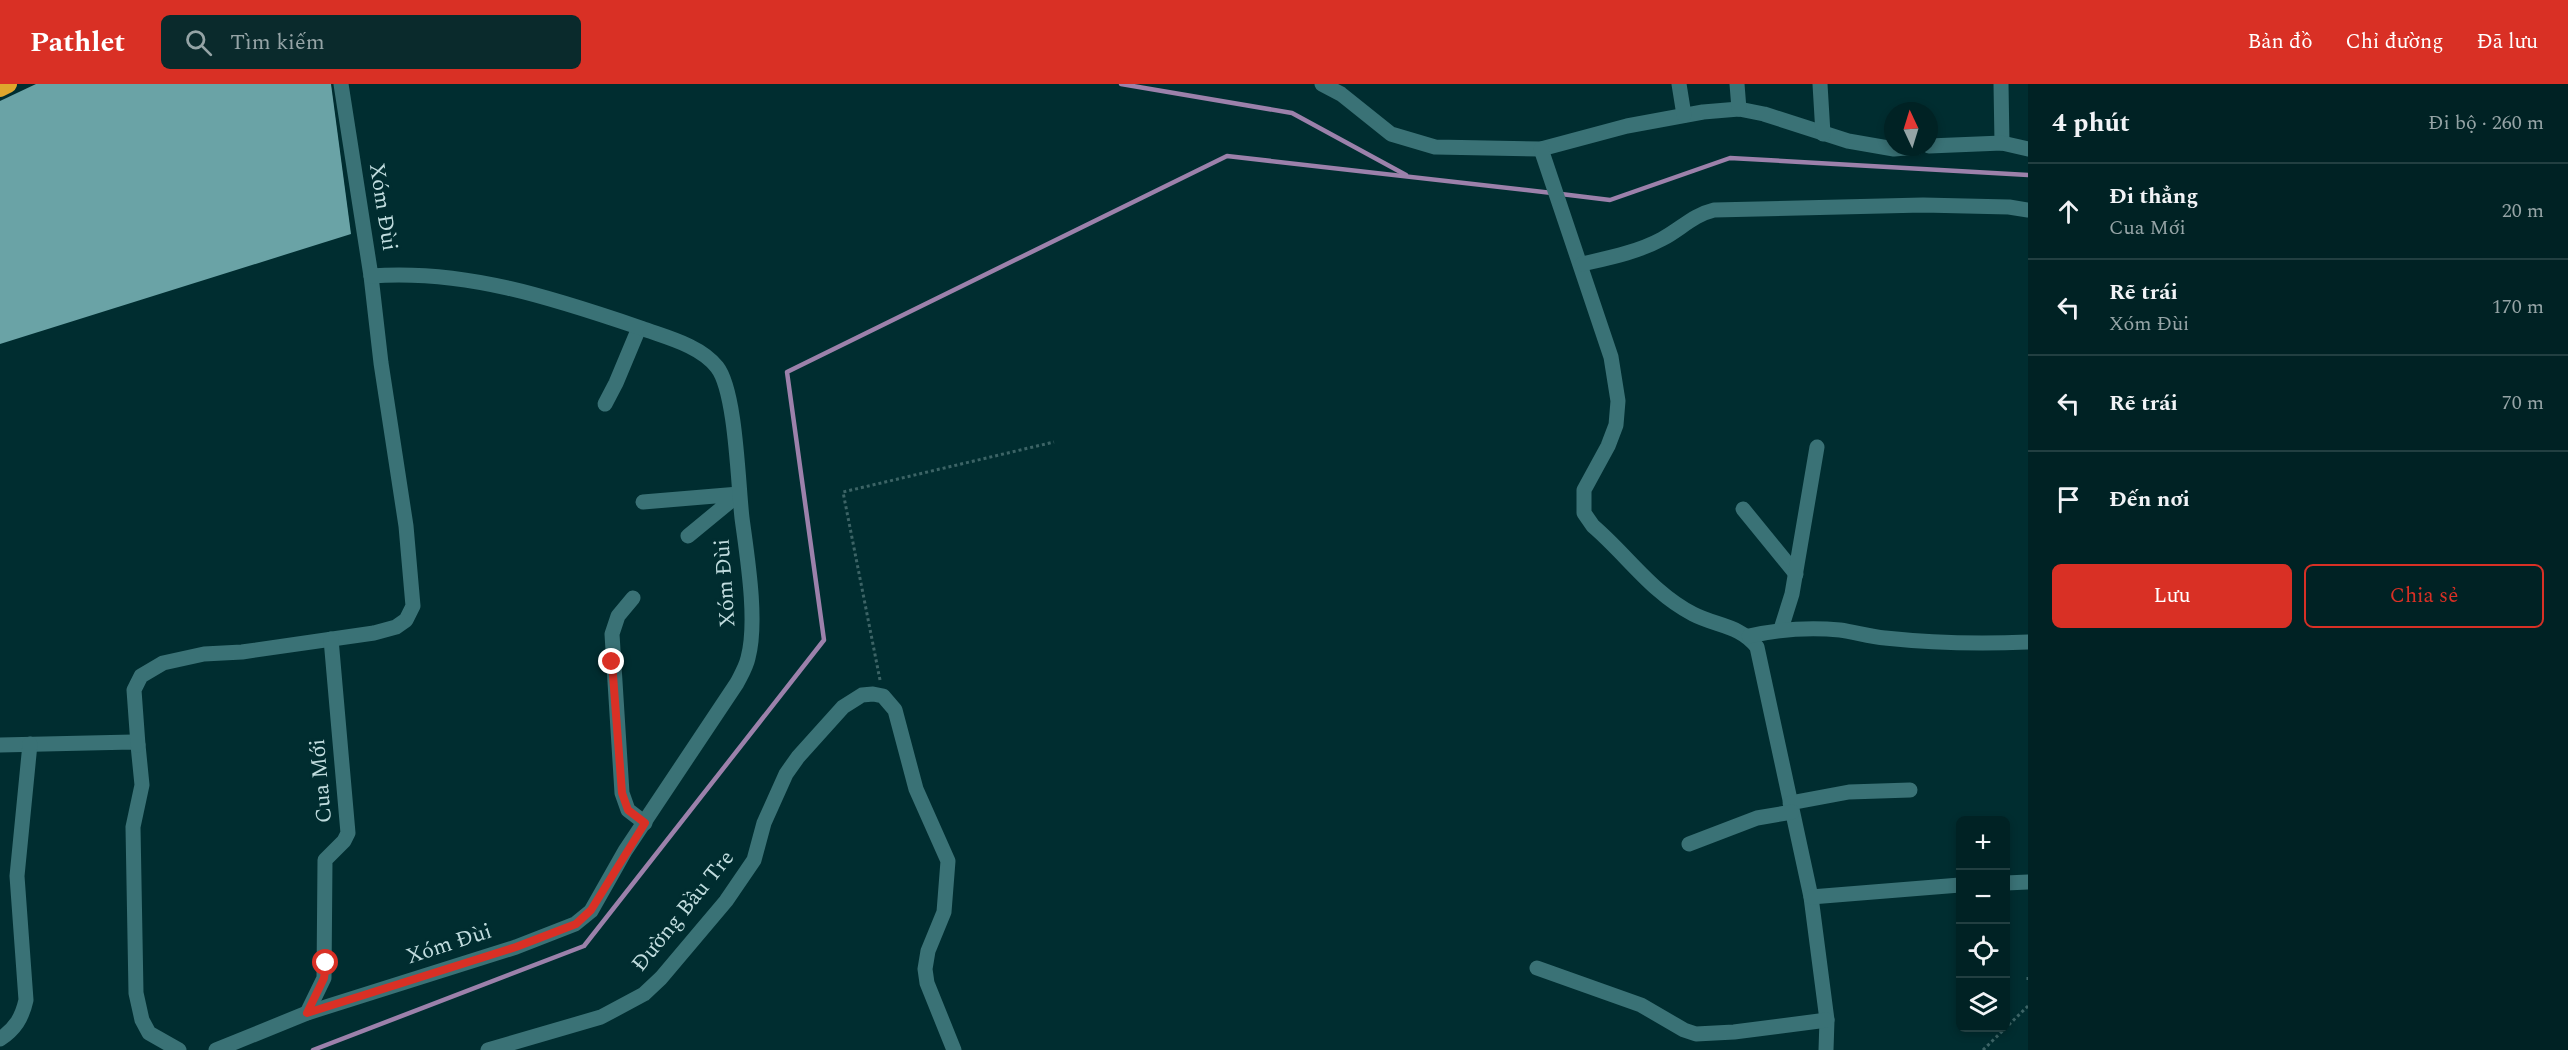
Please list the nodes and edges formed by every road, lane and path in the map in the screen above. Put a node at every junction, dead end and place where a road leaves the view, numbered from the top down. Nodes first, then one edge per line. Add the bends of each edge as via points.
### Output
1 (8, 84) edge
2 (341, 84) edge
3 (1322, 84) edge
4 (1679, 84) edge
5 (1737, 84) edge
6 (1820, 84) edge
7 (2001, 84) edge
8 (0, 88) edge
9 (1738, 109) junction
10 (1684, 115) junction
11 (1823, 134) junction
12 (2002, 143) junction
13 (1938, 146) edge
14 (1884, 147) edge
15 (1541, 149) junction
16 (2028, 149) edge
17 (2028, 210) edge
18 (1582, 264) junction
19 (371, 276) junction
20 (639, 328) junction
21 (605, 404) dead end
22 (1054, 442) dead end
23 (1817, 447) dead end
24 (739, 494) junction
25 (643, 502) dead end
26 (1743, 509) dead end
27 (688, 536) dead end
28 (1796, 574) junction
29 (633, 597) dead end
30 (1781, 628) junction
31 (1749, 636) junction
32 (331, 639) junction
33 (2028, 642) edge
34 (883, 696) junction
35 (30, 744) junction
36 (0, 746) edge
37 (138, 746) junction
38 (1910, 790) dead end
39 (1791, 807) junction
40 (645, 823) junction
41 (1689, 844) dead end
42 (2028, 882) edge
43 (2010, 883) edge
44 (1956, 885) edge
45 (1811, 897) junction
46 (1537, 968) dead end
47 (2028, 1006) edge
48 (307, 1013) junction
49 (1827, 1020) junction
50 (0, 1039) edge
51 (531, 1045) edge
52 (179, 1050) edge
53 (216, 1050) edge
54 (488, 1050) edge
55 (954, 1050) edge
56 (1826, 1050) edge
57 (1983, 1050) edge

1 - 8 highway
2 - 19 street, Xóm Đùi
3 - 15 street via 1341,94 1391,134 1411,142 1469,149
4 - 10 street
5 - 9 street
6 - 11 street
7 - 12 street
9 - 10 street
9 - 11 street
10 - 15 street
11 - 14 street
12 - 13 street
12 - 16 street
15 - 18 street
17 - 18 street via 1923,205 1714,210 1699,214 1662,239
18 - 31 street via 1611,357 1618,401 1616,425 1608,446 1584,490 1584,513 1669,600 1695,615
19 - 20 street, Xóm Đùi via 451,277 509,288 592,310
19 - 32 street via 406,526 413,606 406,620 396,627
20 - 21 street
20 - 24 street, Xóm Đùi via 697,351 716,365 725,379
22 - 34 path via 843,492
23 - 28 street
24 - 25 street
24 - 27 street
24 - 40 street, Xóm Đùi via 748,563 748,660
26 - 28 street
28 - 30 street
29 - 40 street via 618,616 612,634 612,662 622,793 628,810
30 - 31 street
30 - 33 street via 1841,630 1884,638
31 - 39 street via 1757,647
32 - 37 street via 204,654 163,663 141,676 134,690
32 - 48 street, Cua Mới via 348,833 325,860 324,978
34 - 51 street, Đường Bầu Tre via 862,695 843,707 798,758 786,774 764,823 754,860 726,901 661,978 623,1008
34 - 55 street via 895,710 916,789 948,861 944,912 925,969
35 - 36 street
35 - 37 street via 124,742
35 - 50 street via 17,876 26,1000 23,1014 12,1031
37 - 52 street via 142,785 133,827 136,993 149,1033
38 - 39 street via 1849,792
39 - 41 street
39 - 45 street
40 - 48 street, Xóm Đùi via 591,910 576,924 495,954
42 - 43 street
44 - 45 street
45 - 49 street
46 - 49 street via 1641,1005 1696,1034
47 - 57 path
48 - 53 street, Xóm Đùi
49 - 56 street
51 - 54 street, Đường Bầu Tre

